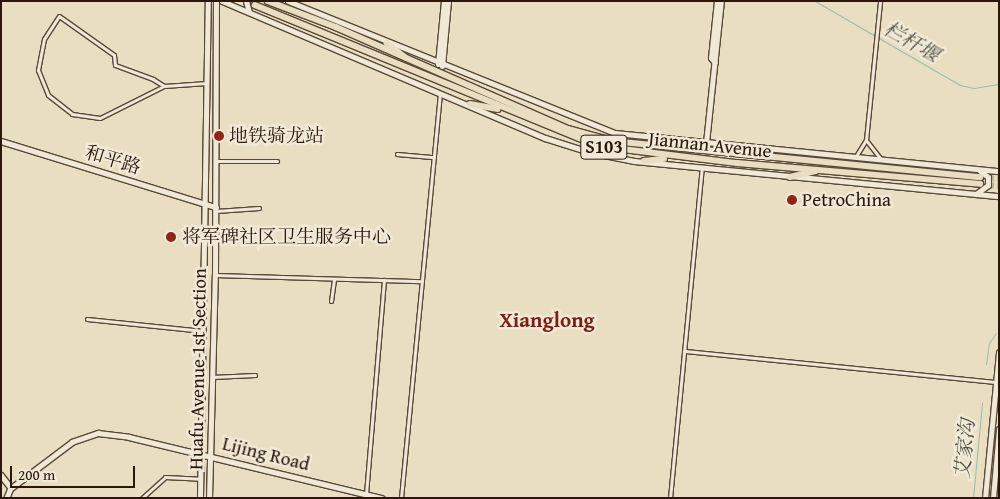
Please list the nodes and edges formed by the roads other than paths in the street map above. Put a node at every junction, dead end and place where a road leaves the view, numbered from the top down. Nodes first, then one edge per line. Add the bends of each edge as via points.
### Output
1 (208, 1) edge
2 (216, 1) edge
3 (222, 1) edge
4 (246, 1) edge
5 (268, 1) edge
6 (288, 1) edge
7 (444, 1) edge
8 (448, 1) edge
9 (717, 1) edge
10 (721, 1) edge
11 (880, 1) edge
12 (255, 5) dead end
13 (249, 12) junction
14 (387, 43) junction
15 (413, 63) junction
16 (715, 63) junction
17 (440, 65) junction
18 (208, 82) junction
19 (164, 86) junction
20 (440, 92) junction
21 (470, 104) junction
22 (509, 110) junction
23 (866, 140) junction
24 (1, 141) edge
25 (706, 143) junction
26 (397, 154) dead end
27 (434, 157) junction
28 (854, 157) junction
29 (709, 160) junction
30 (882, 160) junction
31 (216, 161) junction
32 (277, 161) dead end
33 (644, 161) junction
34 (702, 167) junction
35 (978, 169) junction
36 (820, 170) junction
37 (999, 171) edge
38 (790, 177) junction
39 (976, 194) junction
40 (999, 196) edge
41 (206, 205) junction
42 (259, 208) dead end
43 (216, 209) junction
44 (215, 275) junction
45 (334, 279) junction
46 (384, 280) junction
47 (422, 281) junction
48 (331, 301) dead end
49 (87, 319) dead end
50 (204, 331) junction
51 (684, 351) junction
52 (999, 353) edge
53 (255, 375) dead end
54 (212, 377) junction
55 (996, 382) junction
56 (999, 429) edge
57 (202, 454) junction
58 (210, 456) junction
59 (1, 475) edge
60 (201, 479) junction
61 (11, 488) junction
62 (366, 494) junction
63 (7, 498) edge
64 (142, 498) edge
65 (200, 498) edge
66 (209, 498) edge
67 (382, 498) edge
68 (401, 498) edge
69 (670, 498) edge
70 (985, 498) edge
71 (992, 498) edge

1 - 18 main road
2 - 31 main road, Huafu Avenue 1st Section
3 - 13 main road
4 - 13 main road
5 - 15 highway, Jiannan Avenue / S103 via 336,27
6 - 14 main road
7 - 17 main road
8 - 17 main road
9 - 16 street via 711,58
10 - 16 street
11 - 23 street
12 - 22 highway, Jiannan Avenue / S103
13 - 20 main road
14 - 15 highway
14 - 17 main road
15 - 36 highway, Jiannan Avenue / S103 via 568,129 612,141 980,180
16 - 25 street
17 - 25 main road via 615,133
18 - 19 street
18 - 41 main road
19 - 19 street via 100,118 72,114 48,95 38,70 44,39 59,16 114,55 115,65 153,78
20 - 21 main road
20 - 27 street
21 - 22 highway
21 - 33 main road via 570,146
22 - 29 highway, Jiannan Avenue / S103 via 598,146
23 - 28 street
23 - 30 street
24 - 41 street, 和平路
25 - 28 main road
26 - 27 street
27 - 47 street
28 - 30 main road
29 - 33 highway via 659,158
29 - 36 highway, Jiannan Avenue / S103
30 - 35 main road
31 - 32 street
31 - 43 main road, Huafu Avenue 1st Section
33 - 34 main road
34 - 38 main road
34 - 51 street
35 - 37 main road
35 - 39 main road via 988,177 988,185
36 - 38 highway
38 - 39 main road
39 - 40 main road
41 - 43 street, 和平路
41 - 50 main road
42 - 43 street
43 - 44 main road, Huafu Avenue 1st Section
44 - 45 street
44 - 54 main road, Huafu Avenue 1st Section
45 - 46 street
45 - 48 street
46 - 47 street
46 - 62 street
47 - 68 street
49 - 50 street
50 - 57 main road
51 - 55 street
51 - 69 street
52 - 55 street
53 - 54 street
54 - 58 main road, Huafu Avenue 1st Section
55 - 70 street
56 - 71 street
57 - 58 street, Lijing Road
57 - 60 main road
57 - 61 street, Lijing Road via 98,433 72,442
58 - 62 street, Lijing Road
58 - 66 main road, Huafu Avenue 1st Section
59 - 61 street
60 - 64 street via 165,477
60 - 65 main road
61 - 63 street
62 - 67 street, Lijing Road

